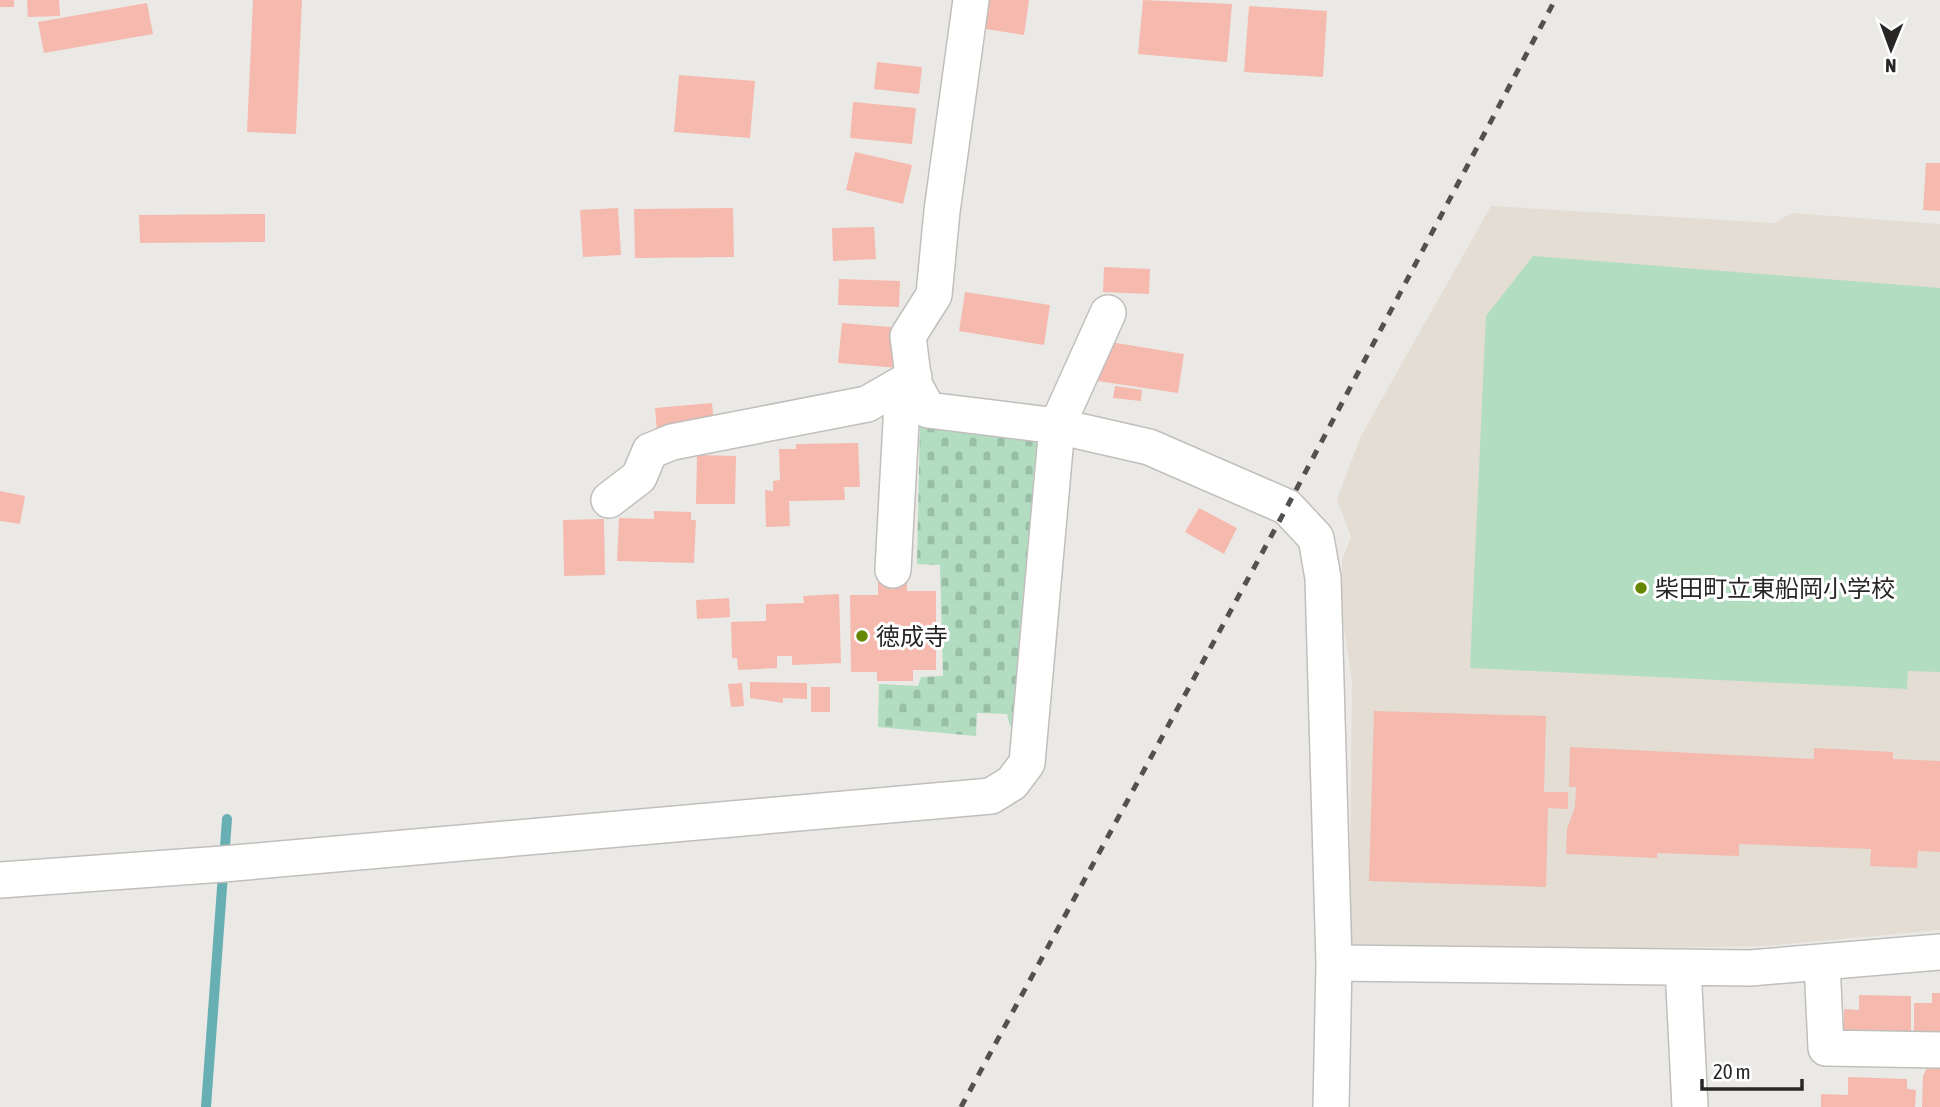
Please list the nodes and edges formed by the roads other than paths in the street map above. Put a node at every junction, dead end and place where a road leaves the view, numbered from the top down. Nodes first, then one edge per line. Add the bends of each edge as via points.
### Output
1 (971, 0) edge
2 (1108, 313) dead end
3 (914, 381) junction
4 (1057, 425) junction
5 (609, 500) dead end
6 (893, 570) dead end
7 (0, 880) edge
8 (1940, 952) edge
9 (1334, 963) junction
10 (1822, 963) junction
11 (1683, 967) junction
12 (1940, 1050) edge
13 (1331, 1107) edge
14 (1690, 1107) edge

1 - 3 street via 934,295 908,336
2 - 4 street
3 - 4 street via 928,410
3 - 5 street via 866,404 672,442 650,451 639,477
3 - 6 street via 902,404
4 - 7 street via 1027,763 1012,783 991,796
4 - 9 street via 1149,447 1250,490 1287,507 1316,538 1323,578
8 - 10 street
9 - 11 street
9 - 13 street
10 - 11 street
10 - 12 street via 1825,1048
11 - 14 street

